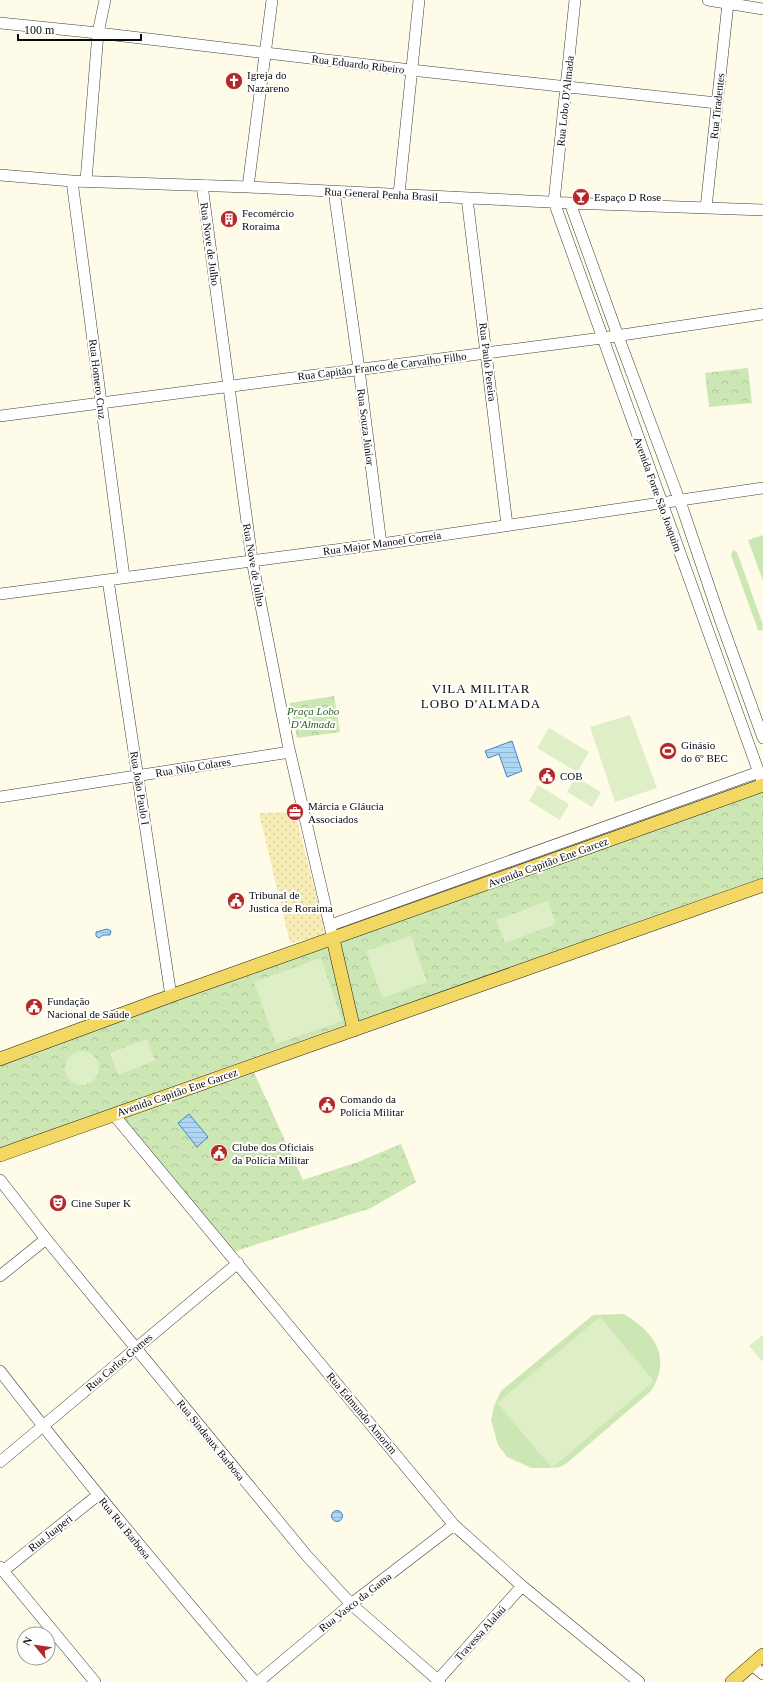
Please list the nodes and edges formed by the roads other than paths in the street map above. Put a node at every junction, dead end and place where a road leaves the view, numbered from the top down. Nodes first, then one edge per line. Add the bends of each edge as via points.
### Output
1 (105, 0) edge
2 (272, 0) edge
3 (419, 0) edge
4 (575, 0) edge
5 (708, 0) edge
6 (728, 3) junction
7 (763, 9) edge
8 (0, 23) edge
9 (98, 33) junction
10 (265, 53) junction
11 (411, 70) junction
12 (566, 87) junction
13 (717, 103) junction
14 (0, 175) edge
15 (72, 181) junction
16 (86, 181) junction
17 (202, 186) junction
18 (248, 187) junction
19 (334, 191) junction
20 (399, 194) junction
21 (467, 198) junction
22 (554, 202) junction
23 (570, 203) junction
24 (706, 208) junction
25 (763, 210) edge
26 (763, 314) edge
27 (618, 336) junction
28 (602, 338) junction
29 (487, 353) junction
30 (359, 369) junction
31 (229, 385) junction
32 (101, 402) junction
33 (0, 416) edge
34 (763, 488) edge
35 (679, 499) junction
36 (661, 502) junction
37 (507, 526) junction
38 (381, 544) junction
39 (252, 560) junction
40 (124, 577) junction
41 (108, 580) junction
42 (0, 594) edge
43 (719, 616) junction
44 (705, 622) junction
45 (763, 738) edge
46 (763, 744) edge
47 (750, 748) junction
48 (290, 752) junction
49 (759, 772) junction
50 (138, 776) junction
51 (763, 785) edge
52 (0, 797) edge
53 (763, 885) edge
54 (331, 925) junction
55 (333, 939) junction
56 (171, 996) junction
57 (354, 1030) junction
58 (0, 1059) edge
59 (114, 1115) junction
60 (0, 1155) edge
61 (0, 1180) edge
62 (46, 1239) junction
63 (238, 1263) junction
64 (0, 1276) edge
65 (136, 1347) junction
66 (0, 1371) edge
67 (42, 1426) junction
68 (0, 1462) edge
69 (98, 1496) junction
70 (454, 1525) junction
71 (1, 1569) edge
72 (522, 1586) junction
73 (351, 1604) junction
74 (763, 1654) edge
75 (752, 1664) junction
76 (763, 1674) edge
77 (439, 1681) edge
78 (95, 1682) edge
79 (257, 1682) edge
80 (639, 1682) edge
81 (732, 1682) edge

1 - 9 street
2 - 10 street
3 - 11 street
4 - 12 street, Rua Lobo D'Almada
5 - 6 street
6 - 7 street
6 - 13 street, Rua Tiradentes
8 - 9 street, Rua Eduardo Ribeiro
9 - 10 street, Rua Eduardo Ribeiro
9 - 16 street
10 - 11 street, Rua Eduardo Ribeiro
10 - 18 street
11 - 12 street, Rua Eduardo Ribeiro
11 - 20 street
12 - 13 street, Rua Eduardo Ribeiro
12 - 22 street, Rua Lobo D'Almada
13 - 24 street, Rua Tiradentes
14 - 15 street, Rua General Penha Brasil
15 - 16 street, Rua General Penha Brasil
15 - 32 street, Rua Homero Cruz
16 - 17 street, Rua General Penha Brasil
17 - 18 street, Rua General Penha Brasil
17 - 31 street, Rua Nove de Julho
18 - 19 street, Rua General Penha Brasil
19 - 20 street, Rua General Penha Brasil
19 - 30 street, Rua Souza Júnior
20 - 21 street, Rua General Penha Brasil
21 - 22 street, Rua General Penha Brasil
21 - 29 street, Rua Paulo Pereira
22 - 23 street, Rua General Penha Brasil
22 - 28 street, Avenida Forte São Joaquim
23 - 24 street, Rua General Penha Brasil
23 - 27 street, Avenida Forte São Joaquim
24 - 25 street, Rua General Penha Brasil
26 - 27 street, Rua Capitão Franco de Carvalho Filho
27 - 28 street, Rua Capitão Franco de Carvalho Filho
27 - 35 street, Avenida Forte São Joaquim
28 - 29 street, Rua Capitão Franco de Carvalho Filho
28 - 36 street, Avenida Forte São Joaquim
29 - 30 street, Rua Capitão Franco de Carvalho Filho
29 - 37 street, Rua Paulo Pereira
30 - 31 street, Rua Capitão Franco de Carvalho Filho
30 - 38 street, Rua Souza Júnior
31 - 32 street, Rua Capitão Franco de Carvalho Filho
31 - 39 street, Rua Nove de Julho
32 - 33 street, Rua Capitão Franco de Carvalho Filho
32 - 40 street, Rua Homero Cruz
34 - 35 street, Rua Major Manoel Correia
35 - 36 street, Rua Major Manoel Correia
35 - 43 street, Avenida Forte São Joaquim
36 - 37 street, Rua Major Manoel Correia
36 - 44 street, Avenida Forte São Joaquim
37 - 38 street, Rua Major Manoel Correia
38 - 39 street, Rua Major Manoel Correia
39 - 40 street, Rua Major Manoel Correia
39 - 48 street, Rua Nove de Julho
40 - 41 street, Rua Major Manoel Correia
41 - 42 street, Rua Major Manoel Correia
41 - 50 street, Rua João Paulo I
43 - 44 street
43 - 45 street, Avenida Forte São Joaquim
44 - 47 street, Avenida Forte São Joaquim
46 - 47 street
47 - 49 street, Avenida Forte São Joaquim
48 - 50 street, Rua Nilo Colares
48 - 54 street, Rua Nove de Julho
49 - 51 street, Avenida Forte São Joaquim
49 - 54 street, Avenida Capitão Ene Garcez
50 - 52 street, Rua Nilo Colares
50 - 56 street, Rua João Paulo I
51 - 55 main road, Avenida Capitão Ene Garcez
53 - 57 main road, Avenida Capitão Ene Garcez
54 - 55 street, Rua Nove de Julho
55 - 56 main road, Avenida Capitão Ene Garcez
55 - 57 main road
56 - 58 main road, Avenida Capitão Ene Garcez
57 - 59 main road, Avenida Capitão Ene Garcez
59 - 60 main road, Avenida Capitão Ene Garcez
59 - 63 street, Rua Edmundo Amorim
61 - 62 street, Rua Sindeaux Barbosa
62 - 64 street
62 - 65 street, Rua Sindeaux Barbosa
63 - 65 street, Rua Carlos Gomes
63 - 70 street, Rua Edmundo Amorim
65 - 67 street, Rua Carlos Gomes
65 - 73 street, Rua Sindeaux Barbosa via 255,1495
66 - 67 street, Rua Rui Barbosa
67 - 68 street, Rua Carlos Gomes
67 - 69 street, Rua Rui Barbosa
69 - 71 street, Rua Juaperi
69 - 79 street, Rua Rui Barbosa
70 - 72 street, Rua Edmundo Amorim
70 - 73 street, Rua Vasco da Gama
71 - 78 street
72 - 77 street, Travessa Alalaú
72 - 80 street, Rua Edmundo Amorim
73 - 77 street, Rua Sindeaux Barbosa
73 - 79 street, Rua Vasco da Gama
74 - 75 main road
75 - 76 street
75 - 81 main road

